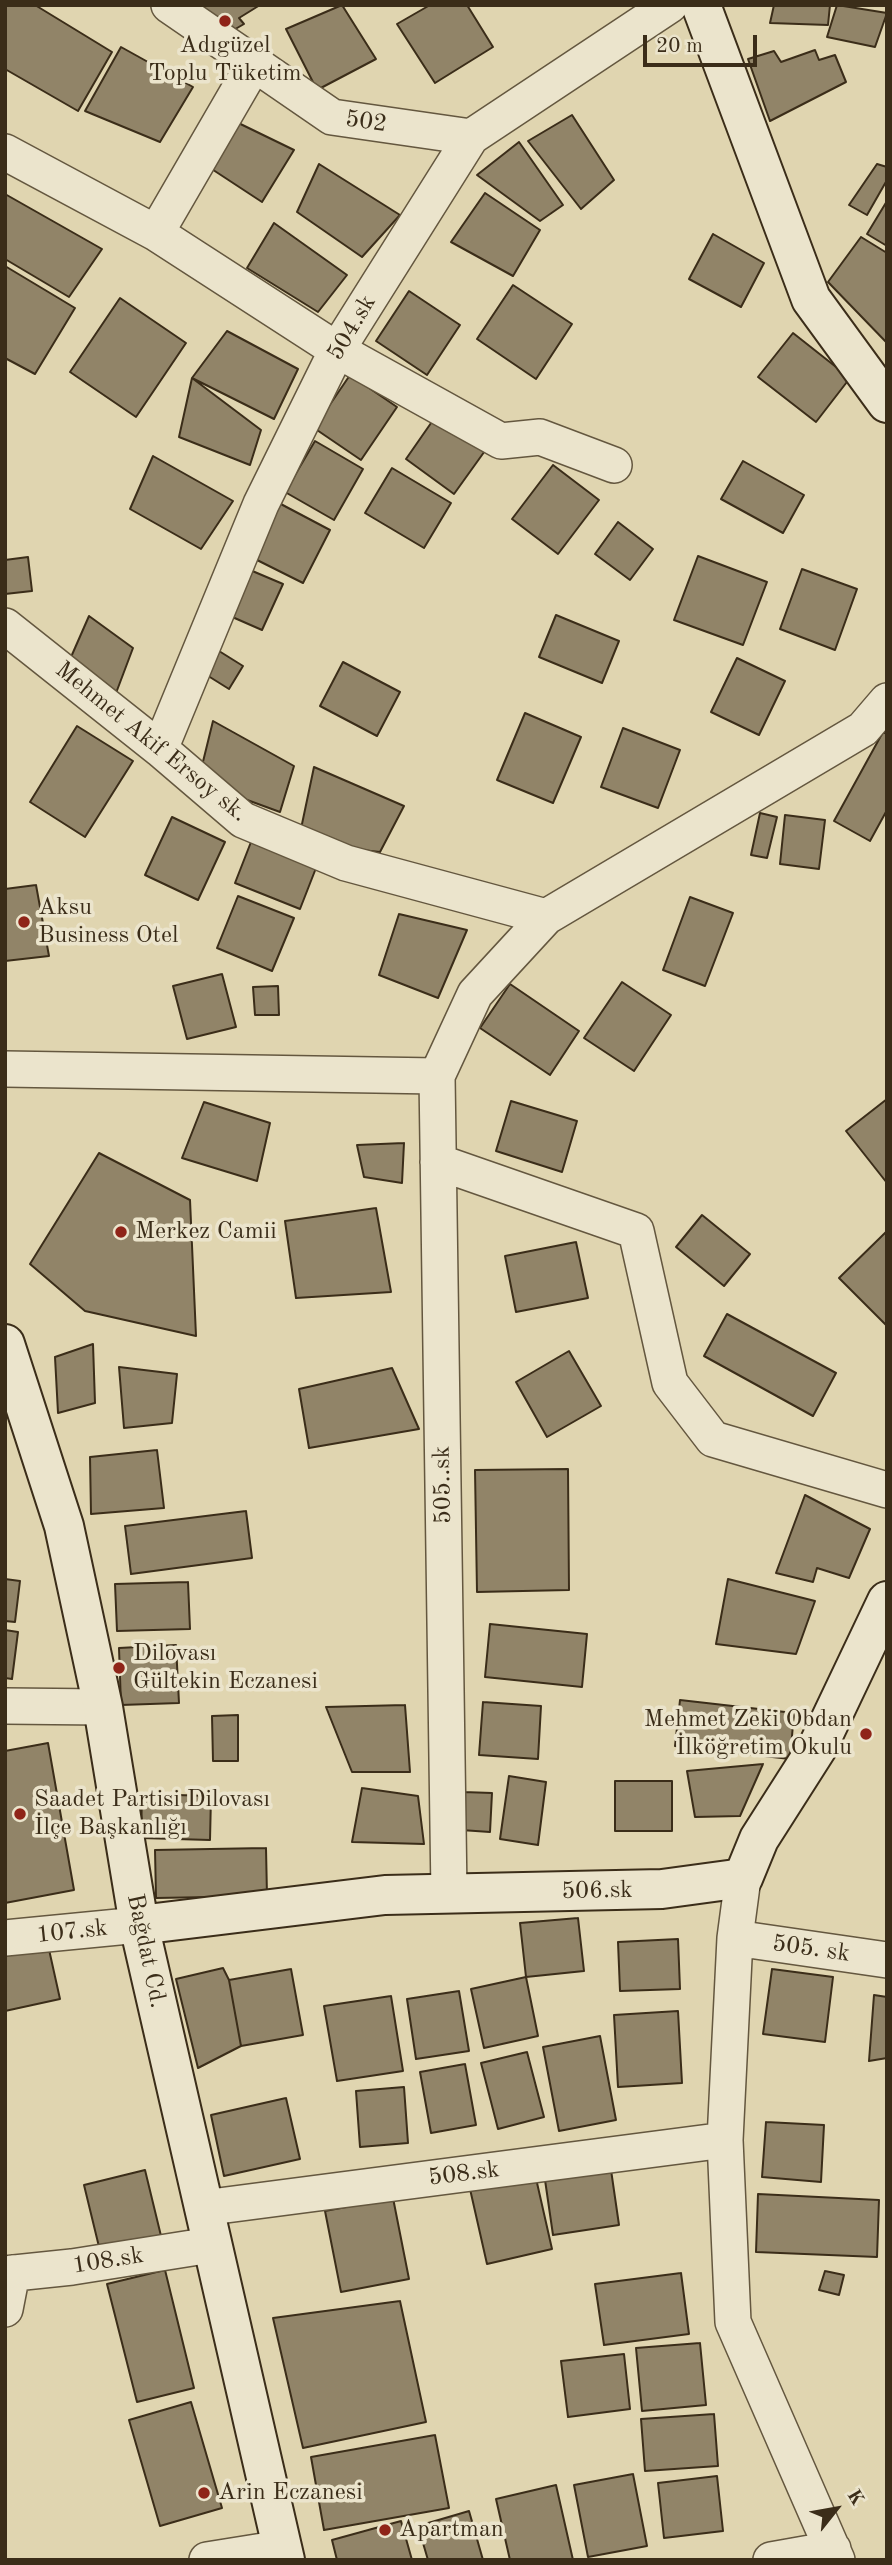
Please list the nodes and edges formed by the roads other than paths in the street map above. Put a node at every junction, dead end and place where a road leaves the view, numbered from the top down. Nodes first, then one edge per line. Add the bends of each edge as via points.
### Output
1 (169, 5) edge
2 (670, 5) edge
3 (701, 5) edge
4 (254, 64) junction
5 (471, 137) junction
6 (5, 152) edge
7 (156, 233) junction
8 (337, 350) junction
9 (887, 403) edge
10 (614, 465) dead end
11 (5, 625) edge
12 (887, 701) edge
13 (160, 749) junction
14 (546, 917) junction
15 (5, 1069) edge
16 (437, 1076) junction
17 (438, 1162) junction
18 (5, 1344) edge
19 (887, 1490) edge
20 (887, 1601) edge
21 (5, 1706) edge
22 (103, 1707) junction
23 (743, 1878) junction
24 (449, 1894) junction
25 (139, 1925) junction
26 (5, 1938) edge
27 (735, 1938) junction
28 (887, 1960) edge
29 (725, 2140) junction
30 (203, 2208) junction
31 (211, 2245) junction
32 (9, 2273) edge
33 (5, 2309) edge
34 (284, 2554) edge
35 (835, 2555) edge
36 (207, 2560) edge
37 (771, 2560) edge

1 - 4 street, 502
2 - 5 street, 504.sk
3 - 9 main road via 811,299
4 - 5 street, 502 via 332,117
4 - 7 street
5 - 8 street, 504.sk
6 - 7 street
7 - 8 street
8 - 10 street via 501,441 540,437
8 - 13 street, 504.sk via 261,504
11 - 13 street, Mehmet Akif Ersoy sk.
12 - 14 street via 863,729
13 - 14 street, Mehmet Akif Ersoy sk. via 243,820 346,863
14 - 16 street via 475,994
15 - 16 street
16 - 17 street, 505..sk
17 - 19 street via 636,1231 670,1383 713,1439
17 - 24 street, 505..sk
18 - 22 main road, Bağdat Cd. via 65,1526
20 - 23 main road via 817,1748 759,1839
21 - 22 street
22 - 25 main road, Bağdat Cd.
23 - 24 main road, 506.sk via 662,1889
23 - 27 street
24 - 25 main road, 506.sk via 385,1895
25 - 26 street, 107.sk
25 - 30 main road, Bağdat Cd.
27 - 28 street, 505. sk
27 - 29 street
29 - 30 street, 508.sk
29 - 35 street via 733,2322
30 - 31 main road, Bağdat Cd.
31 - 32 street, 108.sk
31 - 34 main road, Bağdat Cd.
32 - 33 street
34 - 36 street
35 - 37 street

